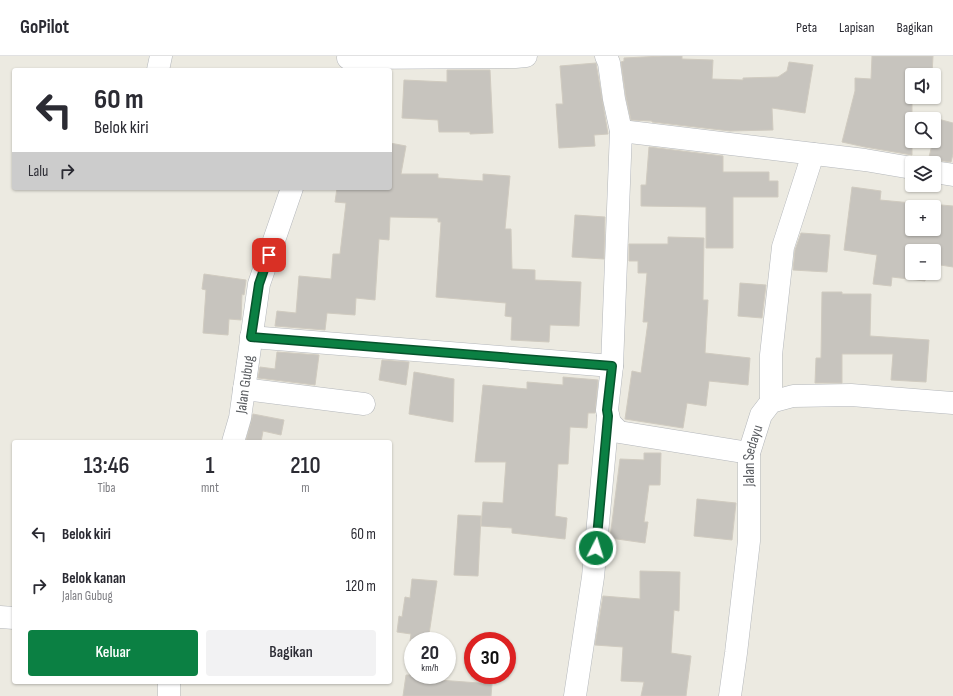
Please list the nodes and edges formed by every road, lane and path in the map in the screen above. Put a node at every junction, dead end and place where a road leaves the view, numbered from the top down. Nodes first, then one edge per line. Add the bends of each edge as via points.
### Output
1 (161, 56) edge
2 (526, 56) edge
3 (606, 56) edge
4 (347, 61) edge
5 (158, 68) edge
6 (621, 131) junction
7 (813, 154) junction
8 (905, 167) edge
9 (941, 173) edge
10 (953, 175) edge
11 (291, 190) edge
12 (251, 337) junction
13 (612, 366) junction
14 (244, 389) junction
15 (772, 402) junction
16 (953, 403) edge
17 (364, 404) dead end
18 (608, 416) junction
19 (234, 440) edge
20 (749, 453) junction
21 (0, 617) edge
22 (12, 618) edge
23 (170, 684) edge
24 (169, 696) edge
25 (575, 696) edge
26 (730, 696) edge

1 - 5 street
2 - 4 street
3 - 6 street
6 - 7 street
6 - 13 street
7 - 8 street
7 - 15 street via 783,247 771,355
9 - 10 street
11 - 12 street, Jalan Gubug via 259,284
12 - 13 street
12 - 14 street, Jalan Gubug
13 - 18 street
14 - 17 street
14 - 19 street, Jalan Gubug
15 - 16 street via 794,396 851,395
15 - 20 street, Jalan Sedayu via 761,415
18 - 20 street via 619,432
18 - 25 street via 593,577
20 - 26 street, Jalan Sedayu via 749,540
21 - 22 street
23 - 24 street

